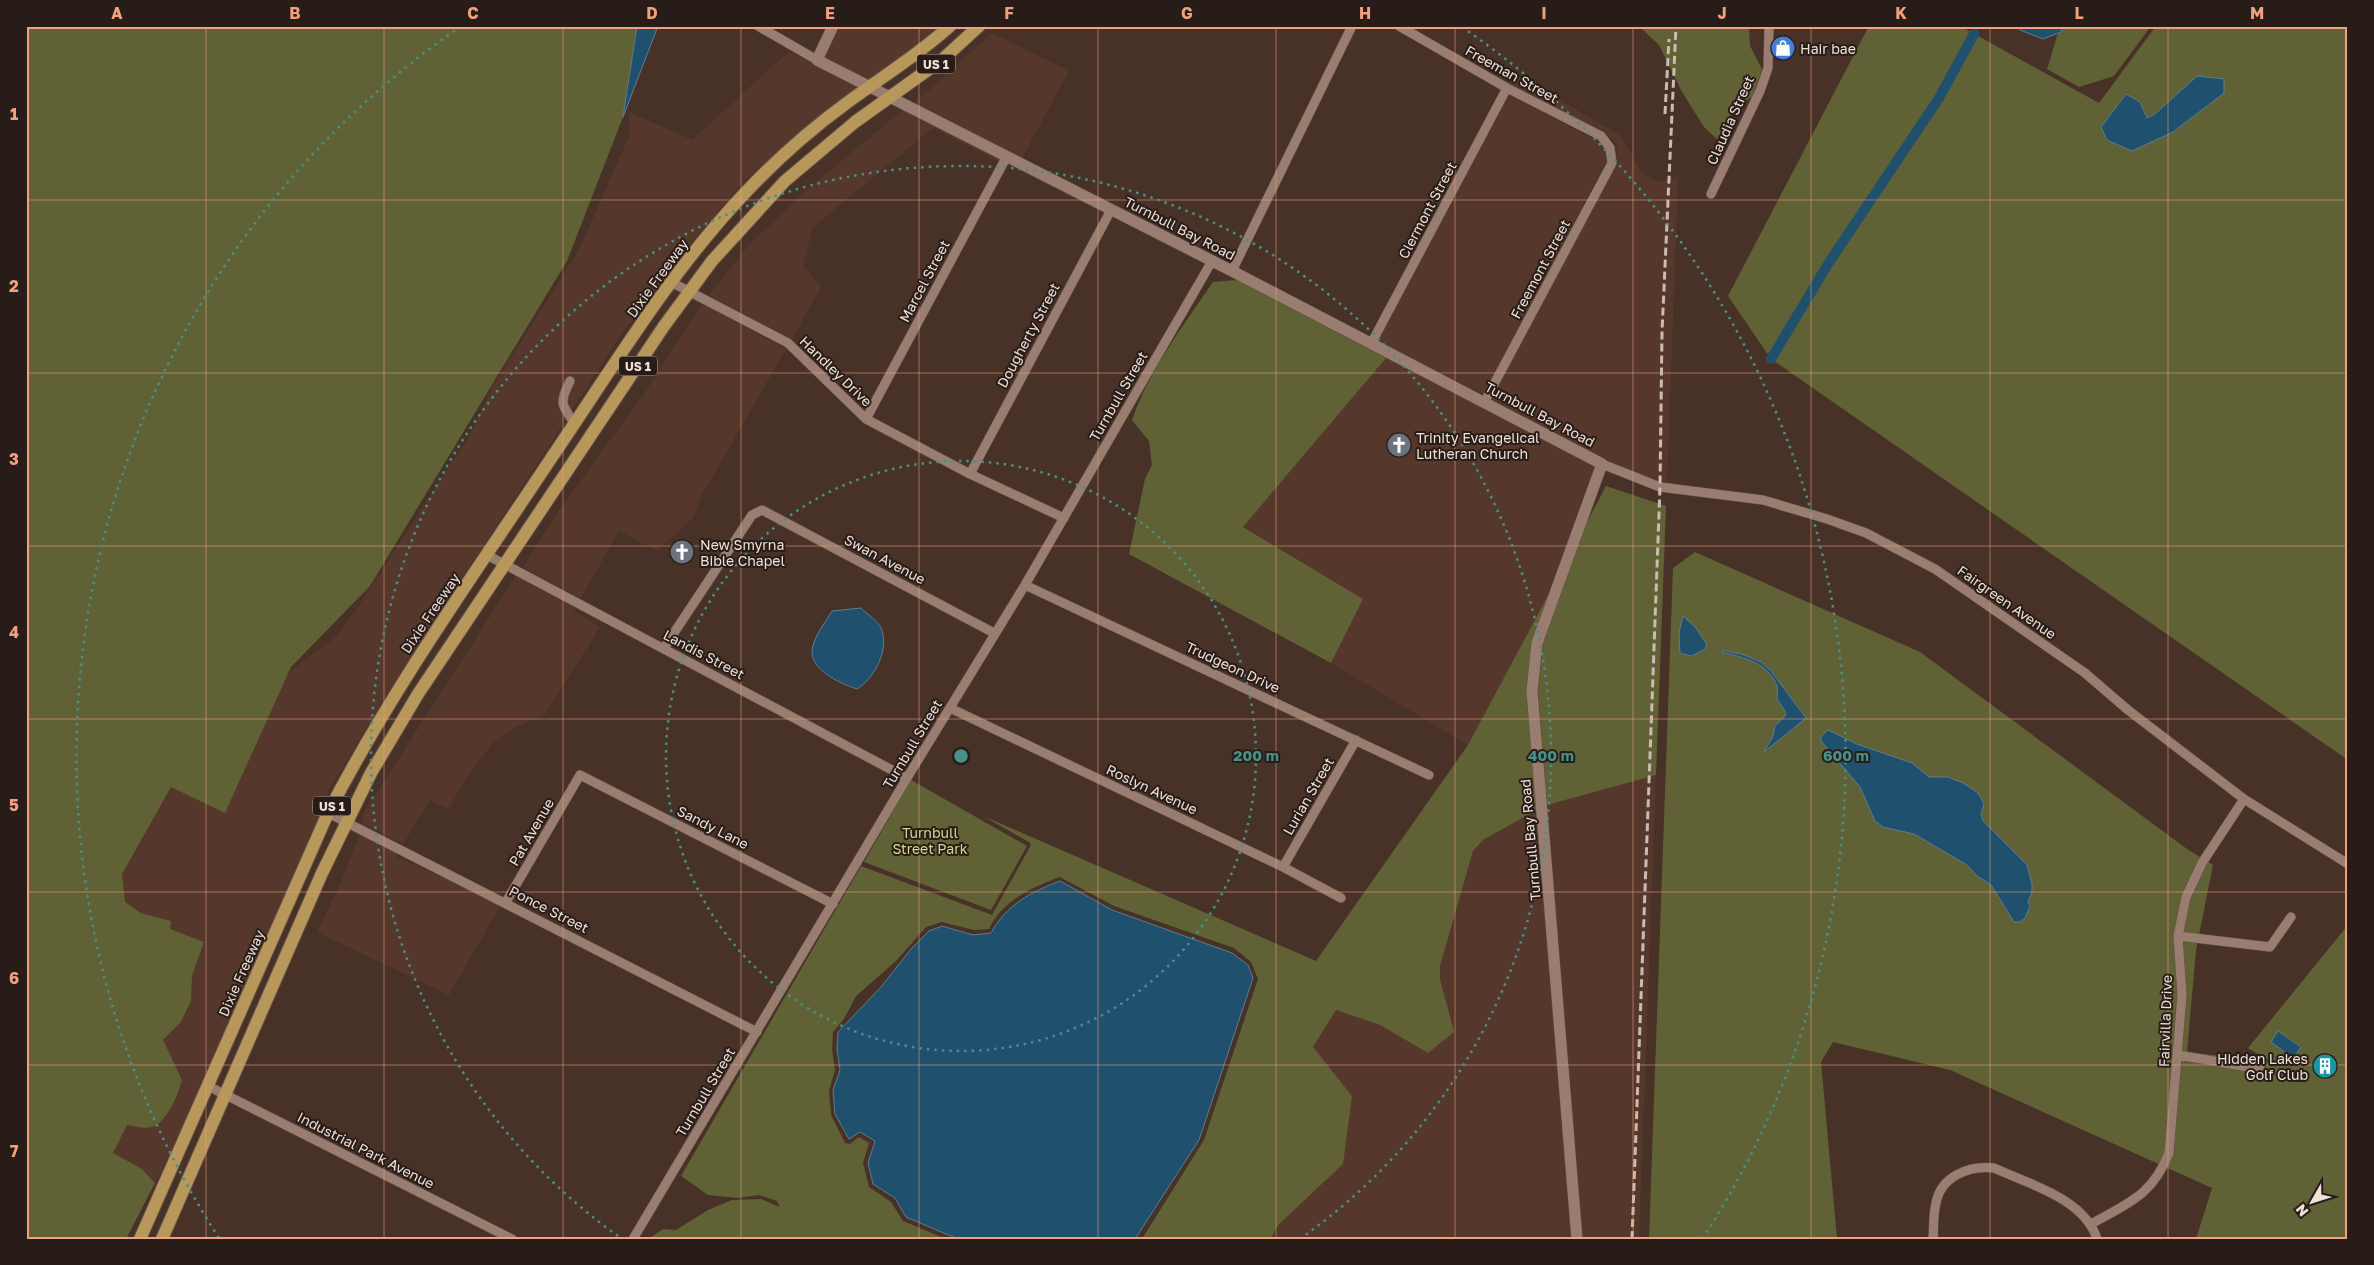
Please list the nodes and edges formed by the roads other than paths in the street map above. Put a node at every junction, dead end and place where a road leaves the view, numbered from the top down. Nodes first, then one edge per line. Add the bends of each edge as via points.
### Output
1 (758, 26) edge
2 (833, 26) edge
3 (950, 26) edge
4 (979, 26) edge
5 (1352, 26) edge
6 (1399, 26) edge
7 (1769, 26) edge
8 (817, 60) junction
9 (869, 87) junction
10 (1507, 88) junction
11 (890, 98) junction
12 (1610, 148) joint
13 (1007, 156) junction
14 (1711, 194) dead end
15 (1111, 210) junction
16 (1212, 261) junction
17 (1232, 271) junction
18 (671, 282) junction
19 (689, 291) junction
20 (1371, 344) junction
21 (570, 380) dead end
22 (1485, 401) junction
23 (866, 419) junction
24 (575, 424) junction
25 (1602, 464) junction
26 (970, 474) junction
27 (1064, 518) junction
28 (487, 554) junction
29 (505, 564) junction
30 (1025, 584) junction
31 (994, 633) junction
32 (664, 648) junction
33 (950, 708) junction
34 (1356, 740) junction
35 (580, 774) joint
36 (1429, 776) dead end
37 (907, 778) junction
38 (2244, 799) junction
39 (328, 813) junction
40 (346, 821) junction
41 (2348, 864) edge
42 (1283, 867) junction
43 (1341, 898) dead end
44 (506, 902) junction
45 (834, 904) junction
46 (2291, 916) dead end
47 (2178, 936) junction
48 (757, 1032) junction
49 (2178, 1055) junction
50 (2260, 1069) dead end
51 (208, 1086) junction
52 (225, 1095) junction
53 (2091, 1224) junction
54 (140, 1239) edge
55 (162, 1239) edge
56 (512, 1239) edge
57 (632, 1239) edge
58 (1577, 1239) edge
59 (1933, 1239) edge
60 (2096, 1239) edge

1 - 8 street
2 - 8 street
3 - 9 main road, US 1
4 - 11 main road, US 1 via 943,59
5 - 17 street
6 - 10 street, Freeman Street
7 - 14 street, Claudia Street via 1768,68
8 - 9 street, Turnbull Bay Road
9 - 11 street, Turnbull Bay Road
9 - 18 main road, Dixie Freeway / US 1 via 827,118 765,172 716,225
10 - 12 street, Freeman Street via 1601,136
10 - 20 street, Clermont Street
11 - 13 street, Turnbull Bay Road
11 - 19 main road, US 1 via 832,139 785,181 728,242
12 - 22 street, Freemont Street via 1612,162
13 - 15 street, Turnbull Bay Road
13 - 23 street, Marcel Street
15 - 16 street, Turnbull Bay Road
15 - 26 street, Dougherty Street
16 - 17 street, Turnbull Bay Road
16 - 27 street, Turnbull Street
17 - 20 street, Turnbull Bay Road
18 - 19 street, Handley Drive
18 - 24 main road, Dixie Freeway / US 1
19 - 23 street, Handley Drive via 788,343
19 - 29 main road, US 1
20 - 22 street, Turnbull Bay Road
21 - 24 street via 562,398 563,407
22 - 25 street, Turnbull Bay Road
23 - 26 street, Handley Drive
24 - 28 main road, Dixie Freeway / US 1
25 - 38 street, Fairgreen Avenue via 1660,488 1763,500 1827,518 1866,533 1918,560 2085,673
25 - 58 street, Turnbull Bay Road via 1537,643 1532,691
26 - 27 street, Handley Drive
27 - 30 street, Turnbull Street
28 - 29 street, Landis Street
28 - 39 main road, Dixie Freeway / US 1 via 396,691
29 - 32 street, Landis Street
29 - 40 main road, US 1 via 418,694
30 - 31 street, Turnbull Street
30 - 34 street, Trudgeon Drive
31 - 32 street, Swan Avenue via 762,510 752,515
31 - 33 street, Turnbull Street
32 - 37 street, Landis Street
33 - 37 street, Turnbull Street
33 - 42 street, Roslyn Avenue
34 - 36 street, Trudgeon Drive
34 - 42 street, Lurian Street
35 - 44 street, Pat Avenue
35 - 45 street, Sandy Lane
37 - 45 street, Turnbull Street
38 - 41 street, Fairgreen Avenue
38 - 47 street, Fairvilla Drive via 2202,863 2186,897
39 - 40 street, Ponce Street
39 - 51 main road, Dixie Freeway / US 1
40 - 44 street, Ponce Street
40 - 52 main road, US 1
42 - 43 street, Roslyn Avenue
44 - 48 street, Ponce Street
45 - 48 street, Turnbull Street
46 - 47 street via 2270,947
47 - 49 street, Fairvilla Drive via 2182,995
48 - 57 street, Turnbull Street
49 - 50 street
49 - 53 street, Fairvilla Drive via 2168,1153 2161,1172 2139,1197
51 - 52 street, Industrial Park Avenue
51 - 54 main road, Dixie Freeway / US 1
52 - 55 main road, US 1
52 - 56 street, Industrial Park Avenue
53 - 59 street via 2067,1201 1994,1168 1983,1167 1965,1170 1948,1180 1940,1191
53 - 60 street

